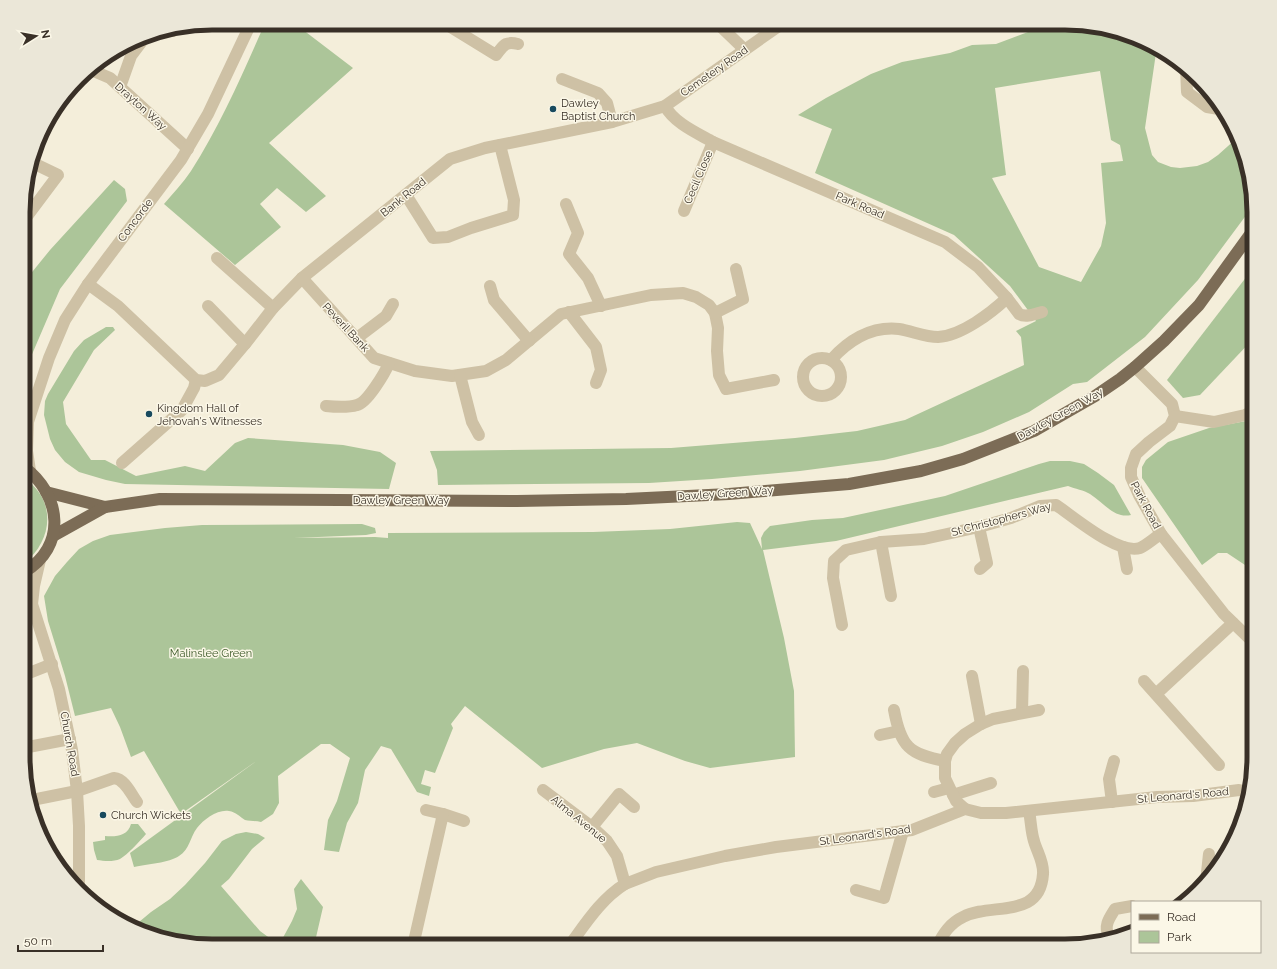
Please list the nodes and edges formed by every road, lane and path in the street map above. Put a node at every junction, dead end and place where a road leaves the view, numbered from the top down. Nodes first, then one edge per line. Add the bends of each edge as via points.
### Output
1 (248, 30) edge
2 (455, 30) edge
3 (724, 30) edge
4 (774, 30) edge
5 (518, 44) dead end
6 (139, 45) edge
7 (745, 50) junction
8 (96, 72) edge
9 (1186, 76) edge
10 (562, 79) dead end
11 (120, 87) junction
12 (665, 106) junction
13 (1214, 108) edge
14 (612, 122) junction
15 (713, 142) junction
16 (500, 145) junction
17 (188, 149) junction
18 (36, 165) edge
19 (406, 195) junction
20 (566, 204) dead end
21 (684, 211) dead end
22 (30, 212) edge
23 (1247, 239) edge
24 (217, 258) dead end
25 (736, 269) dead end
26 (302, 278) junction
27 (88, 284) junction
28 (490, 286) dead end
29 (1007, 298) junction
30 (392, 304) dead end
31 (208, 306) dead end
32 (601, 306) junction
33 (273, 308) junction
34 (569, 312) junction
35 (1042, 312) dead end
36 (715, 313) junction
37 (356, 338) junction
38 (529, 341) junction
39 (245, 344) junction
40 (831, 360) junction
41 (389, 363) junction
42 (1136, 367) junction
43 (460, 375) junction
44 (196, 380) junction
45 (774, 380) dead end
46 (596, 383) dead end
47 (326, 406) dead end
48 (30, 413) edge
49 (1247, 414) edge
50 (1176, 416) junction
51 (479, 435) dead end
52 (122, 463) dead end
53 (30, 472) edge
54 (46, 492) junction
55 (106, 507) junction
56 (979, 527) junction
57 (1161, 534) junction
58 (53, 536) junction
59 (881, 542) junction
60 (1123, 547) junction
61 (40, 560) junction
62 (30, 568) edge
63 (980, 569) dead end
64 (1127, 569) dead end
65 (30, 595) edge
66 (891, 596) dead end
67 (30, 605) edge
68 (1233, 623) junction
69 (842, 625) dead end
70 (1247, 636) edge
71 (52, 664) junction
72 (1023, 670) dead end
73 (30, 673) edge
74 (972, 676) dead end
75 (1144, 681) dead end
76 (1156, 694) junction
77 (894, 710) dead end
78 (1039, 710) dead end
79 (1022, 712) junction
80 (981, 724) junction
81 (899, 731) junction
82 (880, 735) dead end
83 (70, 739) junction
84 (30, 747) edge
85 (945, 761) junction
86 (1114, 761) dead end
87 (1219, 765) dead end
88 (991, 783) dead end
89 (77, 790) junction
90 (543, 790) dead end
91 (1244, 791) edge
92 (934, 792) dead end
93 (951, 792) junction
94 (35, 799) edge
95 (137, 802) dead end
96 (1112, 802) junction
97 (634, 807) dead end
98 (965, 809) junction
99 (426, 810) dead end
100 (1030, 811) junction
101 (443, 814) junction
102 (464, 821) dead end
103 (592, 827) junction
104 (903, 832) junction
105 (1209, 854) dead end
106 (1207, 870) edge
107 (79, 882) edge
108 (625, 884) junction
109 (856, 890) dead end
110 (1131, 906) edge
111 (1108, 934) edge
112 (415, 939) edge
113 (574, 939) edge
114 (941, 939) edge

1 - 17 street, Concorde via 208,114
2 - 5 street via 496,55 507,43
3 - 7 street
4 - 7 street, Cemetery Road
6 - 11 street via 131,56
7 - 12 street, Cemetery Road
8 - 11 street, Drayton Way via 110,78
9 - 13 street via 1187,92
10 - 14 street via 598,93 607,103
11 - 17 street, Drayton Way
12 - 14 street, Bank Road
12 - 15 street, Park Road via 679,122
14 - 16 street, Bank Road
15 - 21 street, Cecil Close
15 - 29 street, Park Road via 945,242 978,268
16 - 19 street, Bank Road via 450,159
16 - 19 street via 514,200 513,215 448,237 433,238
17 - 27 street, Concorde
18 - 22 street via 58,175
19 - 26 street, Bank Road
20 - 32 street via 578,233 569,254 588,278
23 - 42 main road, Dawley Green Way via 1199,305
24 - 33 street
25 - 36 street via 743,299
26 - 33 street, Bank Road
26 - 37 street, Peveril Bank
27 - 44 street via 118,306
27 - 48 street, Concorde via 65,320
28 - 38 street via 494,300
29 - 35 street, Park Road via 1022,315
29 - 40 street via 975,323 952,334 938,337 899,329 873,331 841,349
30 - 37 street via 386,316
31 - 39 street
32 - 34 street, Peveril Bank
32 - 36 street, Peveril Bank via 651,295 683,293 709,305
33 - 39 street, Bank Road
34 - 38 street, Peveril Bank via 561,314
34 - 46 street via 596,347 601,370
36 - 45 street via 718,328 719,375 726,389
37 - 41 street, Peveril Bank via 374,358
38 - 43 street, Peveril Bank via 506,360 486,371
39 - 44 street, Bank Road via 219,374 205,381
40 - 40 street via 840,370 841,376 840,383 832,393 820,396 798,379 814,359
41 - 43 street, Peveril Bank via 415,371
41 - 47 street via 363,403 343,407
42 - 50 street via 1172,404
42 - 55 main road, Dawley Green Way via 1096,396 1017,438 963,460 921,471 849,484 626,499 160,499
43 - 51 street via 472,422
44 - 52 street via 182,410
49 - 50 street via 1214,422
50 - 57 street, Park Road via 1170,426 1136,454 1130,468 1139,495
53 - 54 main road
54 - 55 main road, Dawley Green Way
54 - 58 main road via 53,515
55 - 58 main road, Dawley Green Way
56 - 59 street, St Christophers Way via 924,538
56 - 60 street, St Christophers Way via 1012,518 1040,506 1056,504 1086,526
56 - 63 street via 987,563
57 - 60 street, St Christophers Way via 1140,548
57 - 68 street, Park Road
58 - 61 main road
59 - 66 street
59 - 69 street, St Christophers Way via 846,550 834,561 833,578
60 - 64 street
61 - 62 main road
61 - 65 street, Church Road
67 - 71 street, Church Road
68 - 70 street, Park Road
68 - 76 street
71 - 73 street
71 - 83 street, Church Road
72 - 79 street
74 - 80 street
75 - 76 street
76 - 87 street
77 - 81 street
78 - 79 street
79 - 80 street
80 - 85 street via 955,743
81 - 82 street
81 - 85 street via 904,742 915,752 928,758
83 - 84 street
83 - 89 street, Church Road
85 - 93 street via 945,778
86 - 96 street via 1109,779
88 - 93 street
89 - 94 street
89 - 95 street via 114,778 125,784
89 - 107 street, Church Road
90 - 103 street, Alma Avenue
91 - 96 street, St Leonard's Road
92 - 93 street
93 - 98 street
96 - 100 street, St Leonard's Road
97 - 103 street via 619,794
98 - 100 street, St Leonard's Road via 981,813
98 - 104 street, St Leonard's Road
99 - 101 street
100 - 114 street via 1033,837 1043,868 1037,893 1026,904 977,911 963,916 947,929
101 - 102 street
101 - 112 street
103 - 108 street, Alma Avenue via 608,841 615,852
104 - 108 street, St Leonard's Road via 776,847 732,855 656,872
104 - 109 street via 890,900
105 - 106 street
108 - 113 street via 602,903
110 - 111 street via 1115,909 1107,921

